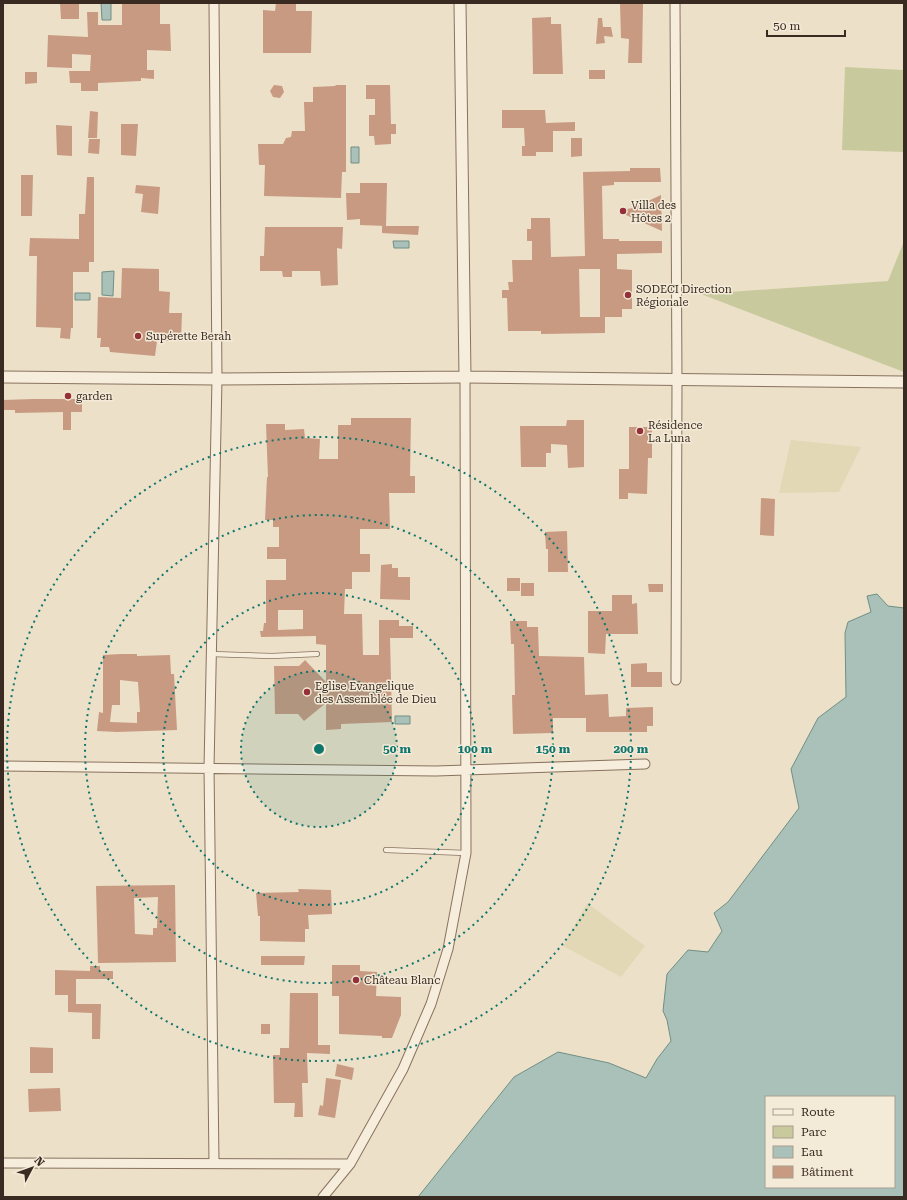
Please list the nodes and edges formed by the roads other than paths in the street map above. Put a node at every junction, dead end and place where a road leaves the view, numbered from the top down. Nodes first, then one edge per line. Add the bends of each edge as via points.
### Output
1 (214, 3) edge
2 (460, 3) edge
3 (675, 3) edge
4 (3, 377) edge
5 (465, 377) junction
6 (217, 379) junction
7 (677, 380) junction
8 (904, 382) edge
9 (211, 654) junction
10 (316, 654) dead end
11 (676, 680) dead end
12 (645, 764) dead end
13 (3, 766) edge
14 (209, 768) junction
15 (466, 770) junction
16 (386, 850) dead end
17 (466, 853) junction
18 (3, 1162) edge
19 (214, 1162) junction
20 (350, 1164) junction
21 (323, 1197) edge

1 - 6 street
2 - 5 street
3 - 7 street
4 - 6 street
5 - 6 street
5 - 7 street
5 - 15 street
6 - 9 street
7 - 8 street
7 - 11 street
9 - 10 lane
9 - 14 street
12 - 15 street
13 - 14 street
14 - 15 street
14 - 19 street
15 - 17 street
16 - 17 lane
17 - 20 street via 448,949 431,1004 403,1069
18 - 19 street
19 - 20 street
20 - 21 street

